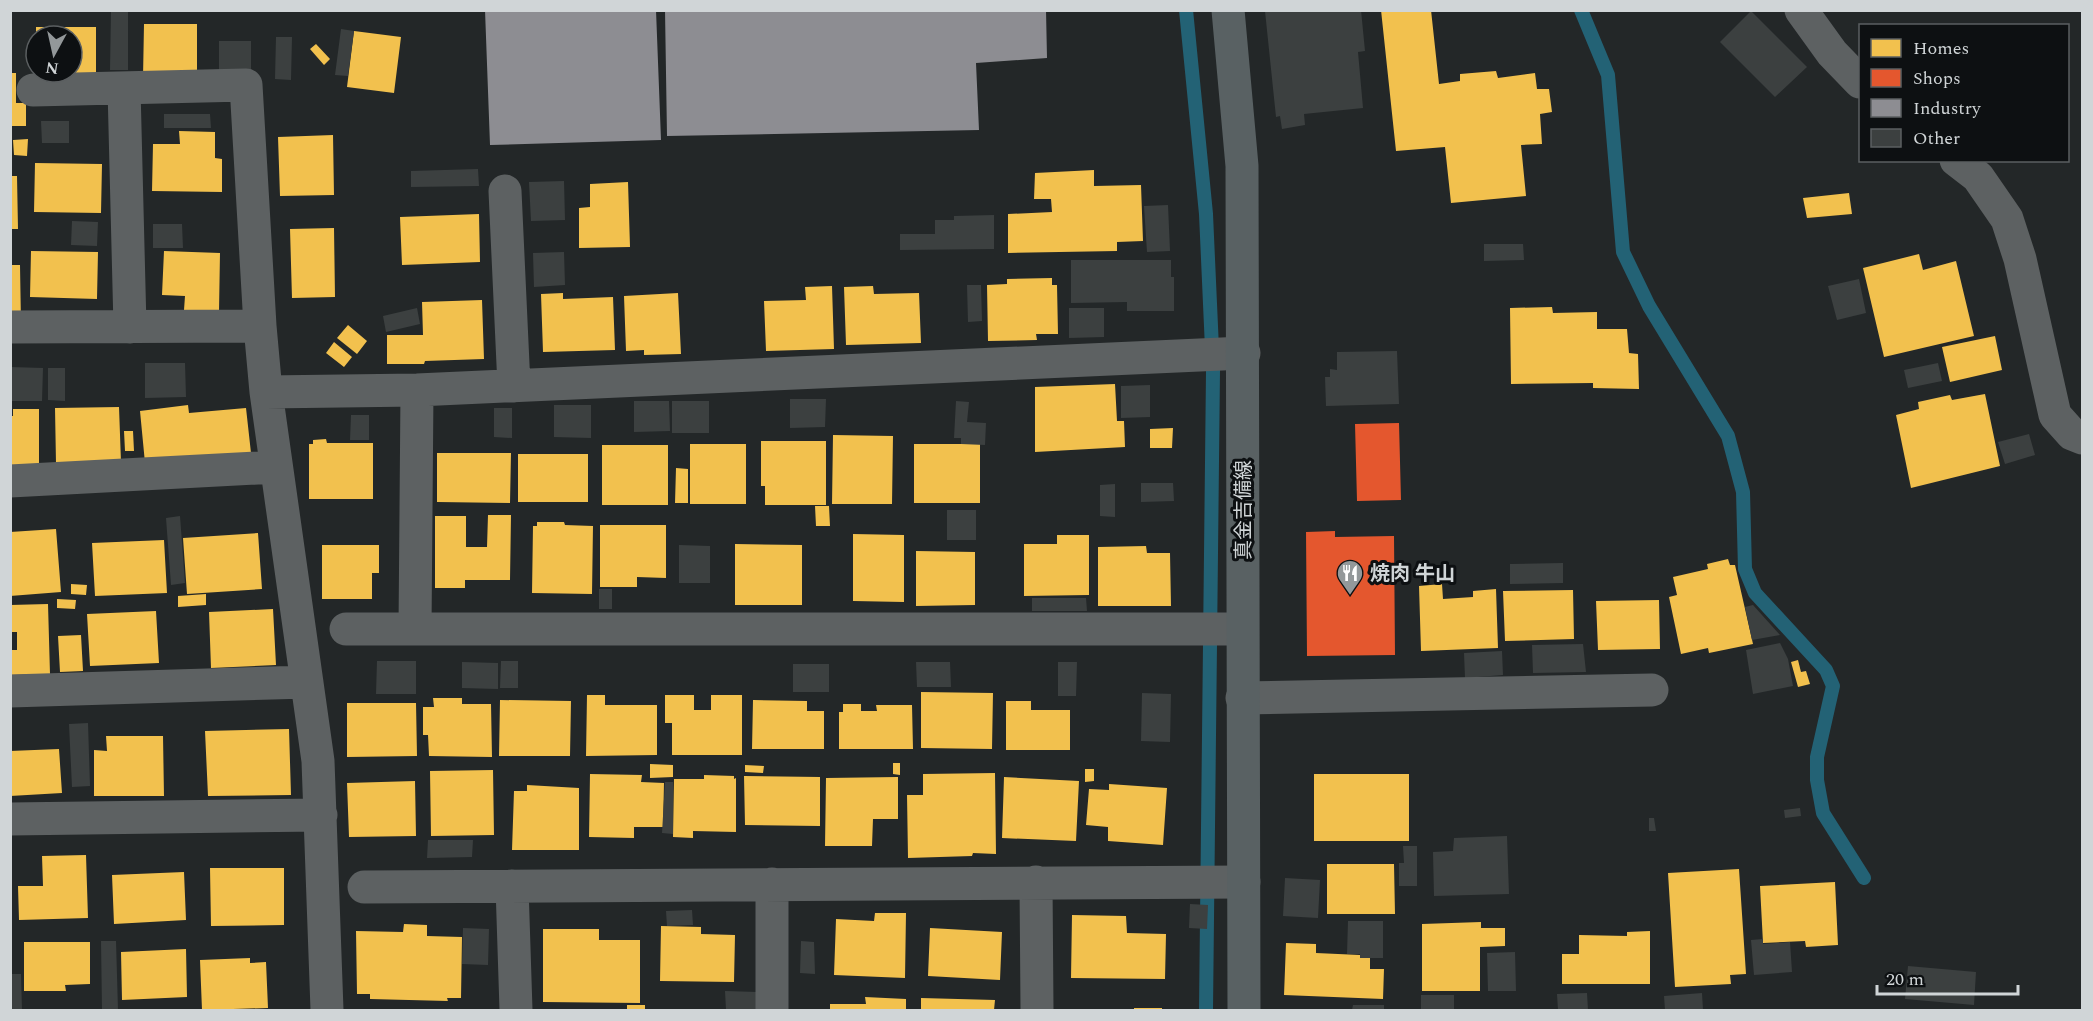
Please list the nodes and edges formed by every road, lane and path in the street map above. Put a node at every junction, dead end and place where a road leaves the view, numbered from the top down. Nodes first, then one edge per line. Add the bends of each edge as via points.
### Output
1 (1228, 10) edge
2 (1801, 10) edge
3 (1859, 81) edge
4 (124, 88) junction
5 (33, 90) dead end
6 (1959, 162) edge
7 (505, 191) dead end
8 (260, 326) junction
9 (10, 327) edge
10 (130, 327) junction
11 (1219, 354) junction
12 (514, 386) junction
13 (417, 390) junction
14 (266, 392) junction
15 (2082, 438) edge
16 (276, 467) junction
17 (10, 481) edge
18 (346, 629) dead end
19 (415, 629) junction
20 (1233, 630) junction
21 (307, 682) junction
22 (1652, 690) dead end
23 (10, 691) edge
24 (1242, 698) junction
25 (321, 815) junction
26 (10, 819) edge
27 (1036, 882) junction
28 (1232, 882) junction
29 (772, 884) junction
30 (512, 886) junction
31 (364, 887) dead end
32 (327, 1011) edge
33 (516, 1011) edge
34 (772, 1011) edge
35 (1037, 1011) edge
36 (1244, 1011) edge

1 - 11 main road, 真金吉備線 via 1242,165
2 - 3 street via 1832,53
4 - 5 street
4 - 8 street via 246,85
4 - 10 street
6 - 15 street via 1978,177 2007,219 2020,259 2055,415 2072,434
7 - 12 street
8 - 10 street
8 - 14 street
9 - 10 street
11 - 12 street
11 - 20 main road, 真金吉備線
12 - 13 street
13 - 14 street
13 - 19 street
14 - 16 street
16 - 17 street
16 - 21 street
18 - 19 street
19 - 20 street
20 - 24 main road, 真金吉備線
21 - 23 street
21 - 25 street
22 - 24 street
24 - 28 main road, 真金吉備線
25 - 26 street
25 - 32 street
27 - 28 street
27 - 29 street
27 - 35 street
28 - 36 main road, 真金吉備線
29 - 30 street
29 - 34 street
30 - 31 street
30 - 33 street

